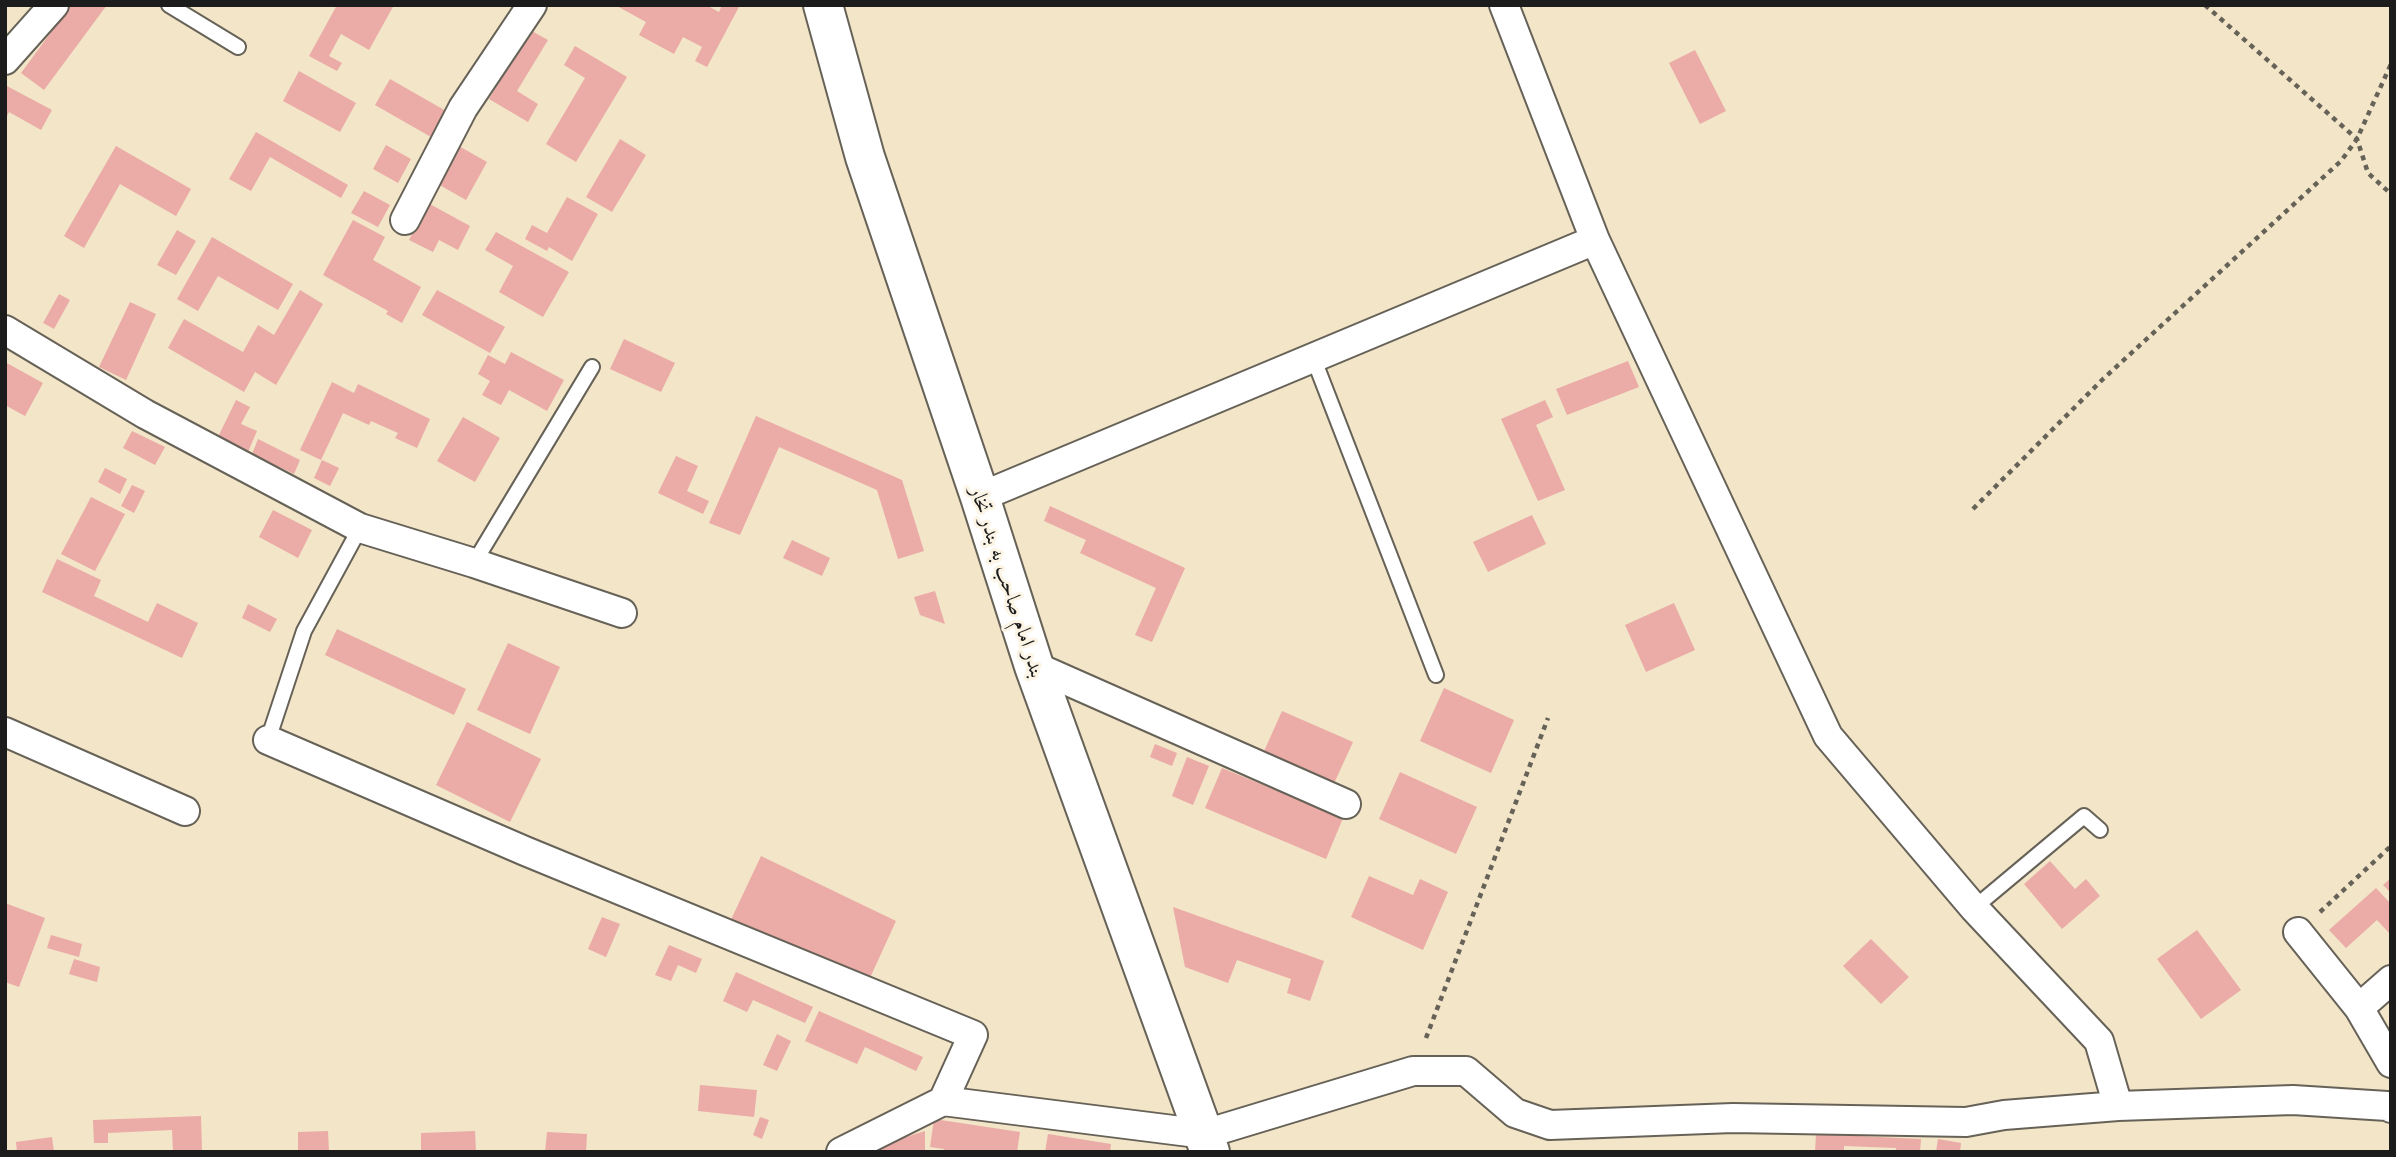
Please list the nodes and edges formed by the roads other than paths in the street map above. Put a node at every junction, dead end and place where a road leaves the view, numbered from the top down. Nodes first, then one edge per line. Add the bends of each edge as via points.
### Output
1 (54, 5) edge
2 (169, 5) edge
3 (532, 5) edge
4 (823, 5) edge
5 (1504, 5) edge
6 (238, 47) dead end
7 (5, 60) edge
8 (405, 220) dead end
9 (1595, 240) junction
10 (5, 330) edge
11 (1313, 357) junction
12 (592, 367) dead end
13 (980, 497) junction
14 (360, 528) junction
15 (474, 563) junction
16 (622, 614) dead end
17 (1034, 666) junction
18 (1436, 675) dead end
19 (5, 732) edge
20 (268, 740) joint
21 (1346, 804) dead end
22 (185, 811) dead end
23 (2100, 831) dead end
24 (1974, 908) junction
25 (2298, 932) road end
26 (2391, 980) edge
27 (2359, 1009) junction
28 (2391, 1063) edge
29 (943, 1101) junction
30 (2390, 1103) edge
31 (2118, 1106) junction
32 (1207, 1143) edge
33 (841, 1152) edge

1 - 7 street
2 - 6 lane
3 - 8 street via 463,108
4 - 13 main road, بندر امام صاحب به بندر تخار via 864,158
5 - 9 street
9 - 11 street
9 - 24 street via 1828,737
10 - 14 street via 145,414
11 - 13 street
11 - 18 lane
12 - 15 lane
13 - 17 main road, بندر امام صاحب به بندر تخار
14 - 15 street
14 - 20 lane via 304,631
15 - 16 street
17 - 21 street
17 - 32 main road, بندر امام صاحب به بندر تخار
19 - 22 street
20 - 29 street via 525,852 973,1035
23 - 24 lane via 2084,816
24 - 31 street via 2099,1041
25 - 27 street
26 - 27 street
27 - 28 street
29 - 32 street
29 - 33 street
30 - 31 street via 2293,1100
31 - 32 street via 1966,1122 1733,1118 1550,1125 1515,1113 1465,1071 1413,1072

